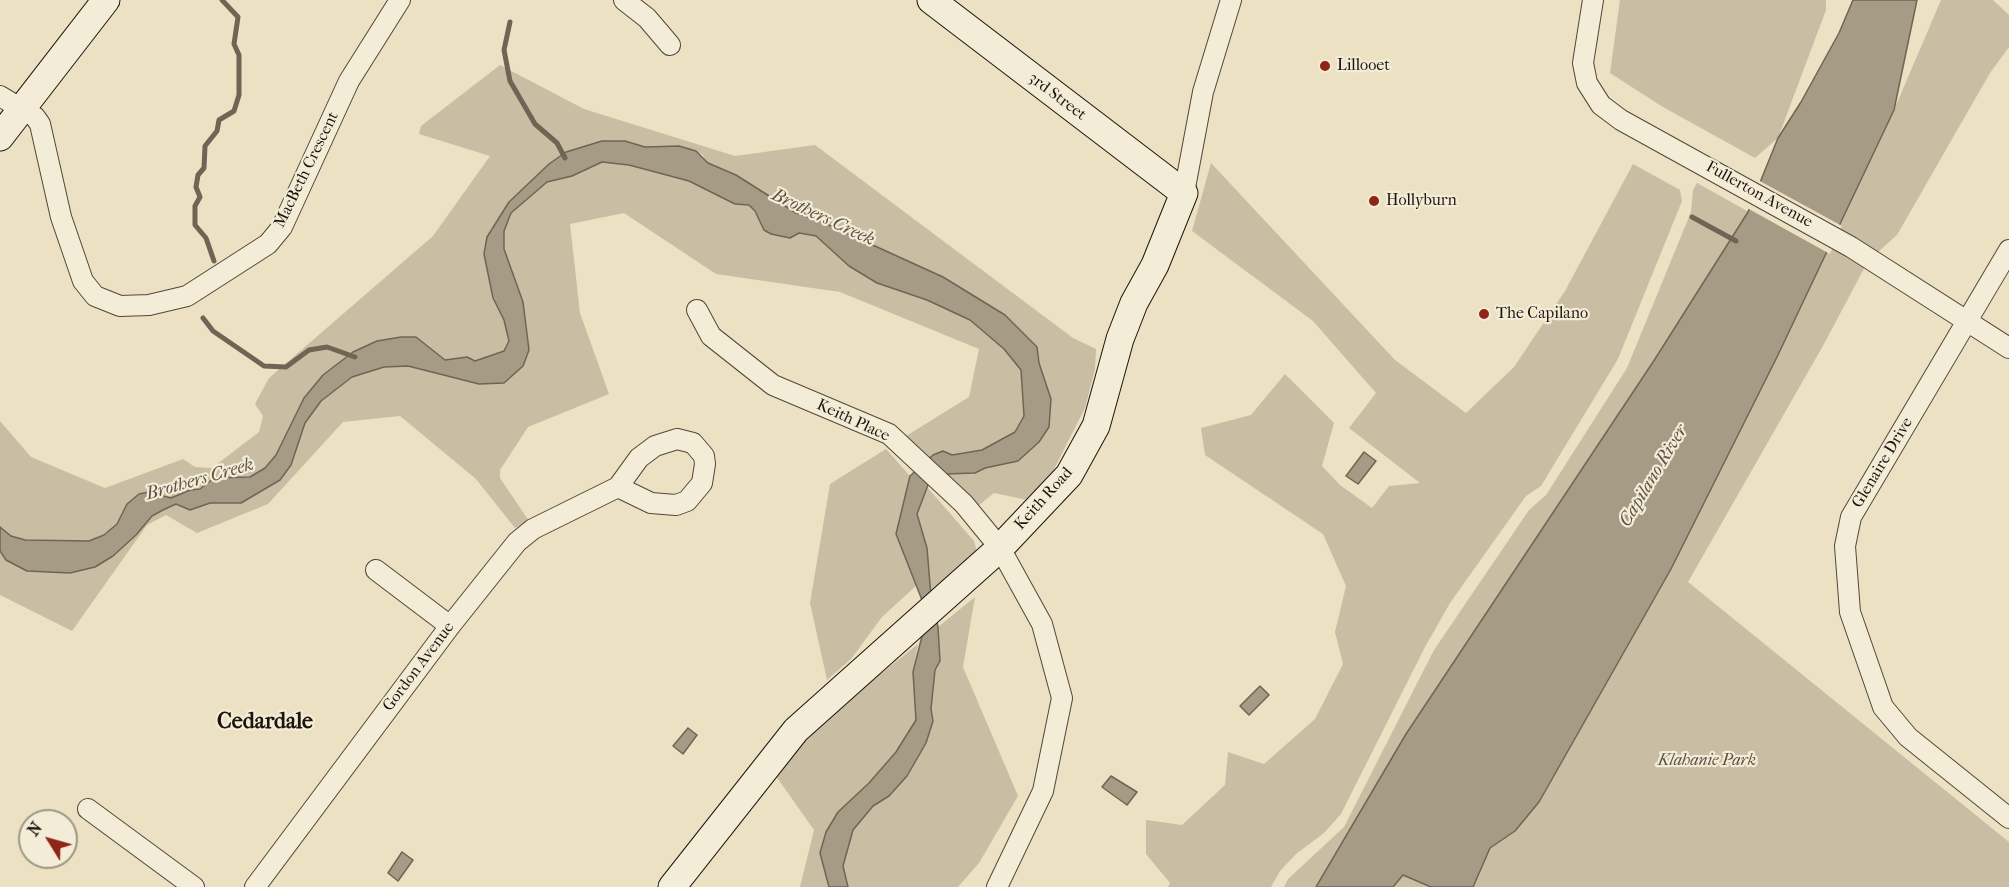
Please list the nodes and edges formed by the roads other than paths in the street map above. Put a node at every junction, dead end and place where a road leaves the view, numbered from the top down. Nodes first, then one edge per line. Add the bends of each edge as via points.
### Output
1 (106, 0) edge
2 (400, 0) edge
3 (624, 0) edge
4 (931, 0) edge
5 (1231, 0) edge
6 (1593, 0) edge
7 (670, 45) dead end
8 (11, 102) edge
9 (0, 137) edge
10 (1184, 193) junction
11 (2009, 250) edge
12 (697, 310) dead end
13 (1968, 321) junction
14 (2009, 348) edge
15 (618, 488) dead end
16 (1000, 548) junction
17 (376, 570) dead end
18 (450, 626) junction
19 (88, 809) dead end
20 (2009, 818) edge
21 (194, 887) edge
22 (255, 887) edge
23 (672, 887) edge
24 (997, 887) edge

1 - 8 street
2 - 8 street, MacBeth Crescent via 349,81 282,227 268,244 187,296 120,306 95,296 83,281 61,217 40,124
3 - 7 street via 647,18
4 - 10 street, 3rd Street
5 - 10 street, Keith Road via 1203,92
6 - 13 street, Fullerton Avenue via 1582,63 1584,74 1593,96 1621,120 1851,247
8 - 9 street
10 - 16 street, Keith Road via 1127,321 1096,426 1069,475
11 - 13 street, Glenaire Drive
12 - 16 street, Keith Place via 711,336 773,385 889,435 964,504
13 - 14 street, Fullerton Avenue
13 - 20 street, Glenaire Drive via 1851,517 1845,560 1850,612 1882,707 1908,737
15 - 18 street, Gordon Avenue via 533,529 517,542
16 - 23 street, Keith Road via 778,749
16 - 24 street, Keith Place via 1042,624 1062,698 1043,791
17 - 18 street
18 - 22 street, Gordon Avenue
19 - 21 street

